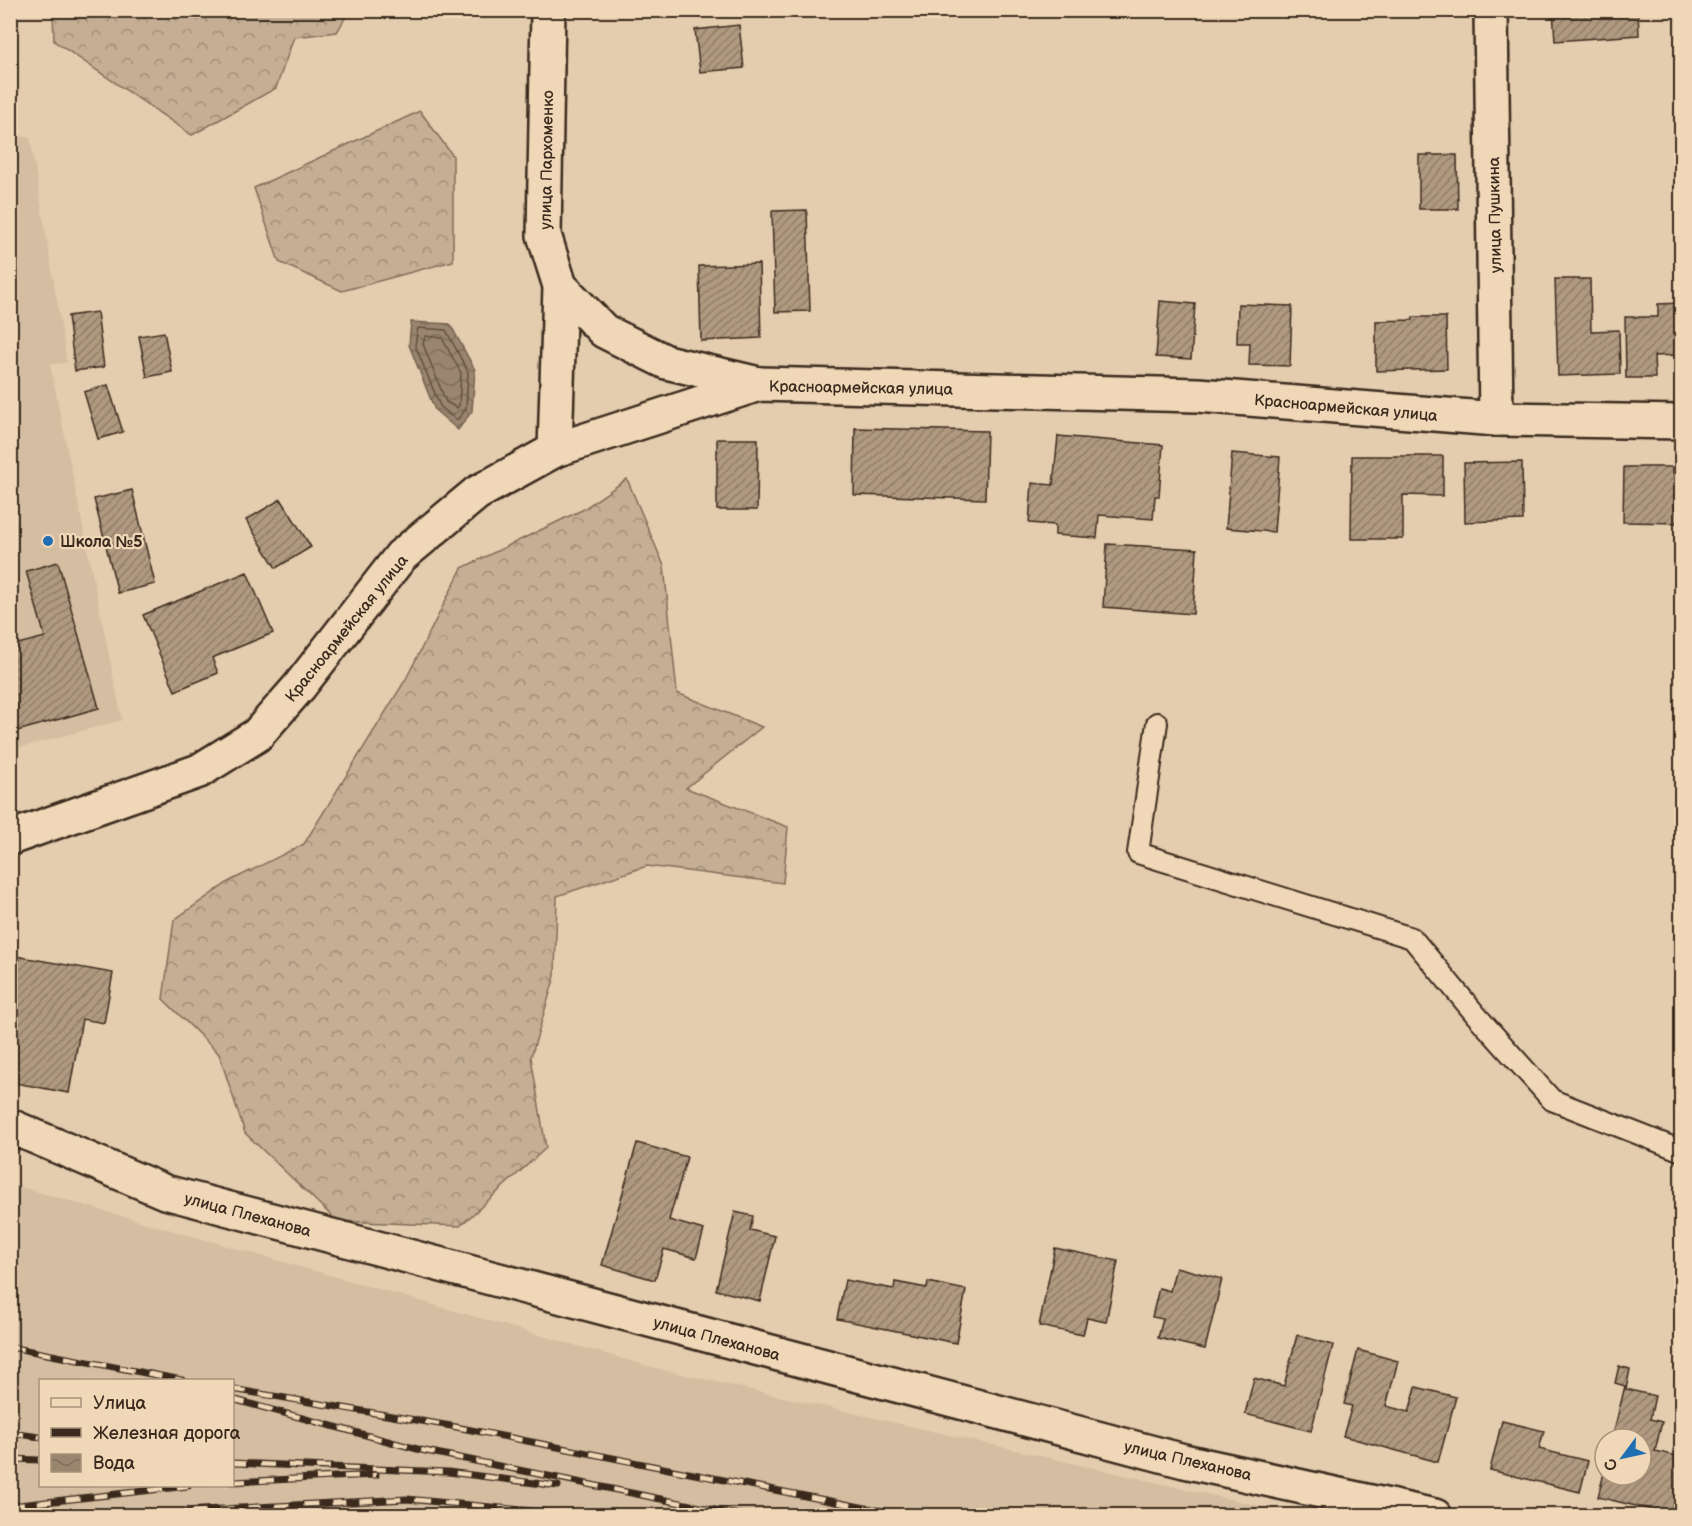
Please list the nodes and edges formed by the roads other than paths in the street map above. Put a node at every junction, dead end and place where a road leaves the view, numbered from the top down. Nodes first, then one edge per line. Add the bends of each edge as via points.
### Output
1 (548, 10) edge
2 (1491, 10) edge
3 (560, 286) junction
4 (759, 384) junction
5 (1496, 419) junction
6 (1682, 422) edge
7 (555, 450) junction
8 (1157, 723) dead end
9 (10, 838) edge
10 (10, 1126) edge
11 (1682, 1151) edge
12 (1435, 1515) edge

1 - 3 street, улица Пархоменко via 544,235
2 - 5 street, улица Пушкина
3 - 4 street via 604,332 666,362
3 - 7 street, улица Пархоменко
4 - 5 street, Красноармейская улица via 1198,395
4 - 7 street, Красноармейская улица
5 - 6 street, Красноармейская улица
7 - 9 street, Красноармейская улица via 477,493 401,556 257,735 199,771
8 - 11 lane via 1138,853 1412,938 1552,1100
10 - 12 street, улица Плеханова via 165,1192 1184,1461

